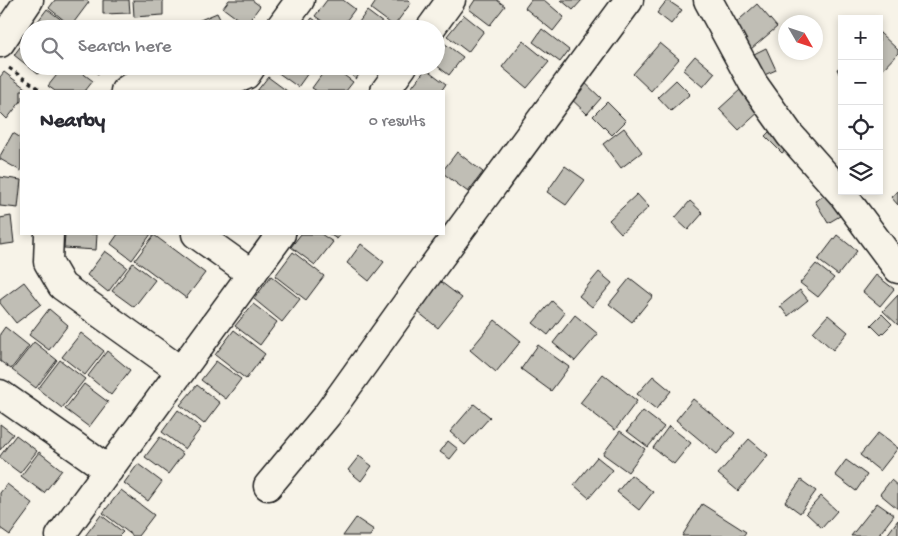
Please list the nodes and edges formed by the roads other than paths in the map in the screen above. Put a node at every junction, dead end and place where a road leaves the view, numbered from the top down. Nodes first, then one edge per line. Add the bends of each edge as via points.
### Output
1 (29, 0) edge
2 (300, 0) edge
3 (451, 0) edge
4 (629, 0) edge
5 (708, 0) edge
6 (286, 20) edge
7 (437, 20) edge
8 (4, 55) edge
9 (246, 75) edge
10 (397, 75) edge
11 (126, 90) edge
12 (386, 90) edge
13 (49, 235) edge
14 (197, 235) edge
15 (280, 235) edge
16 (898, 269) edge
17 (252, 274) junction
18 (181, 370) junction
19 (0, 394) edge
20 (109, 470) junction
21 (268, 486) dead end
22 (60, 536) edge

1 - 8 street
2 - 6 street
3 - 7 street
4 - 21 street via 327,415
5 - 16 street via 753,83 790,135 843,195
9 - 11 street via 222,85 140,81
10 - 12 street
13 - 18 street via 48,262 62,286
14 - 17 street
15 - 17 street
17 - 18 street
18 - 20 street
19 - 20 street
20 - 22 street

